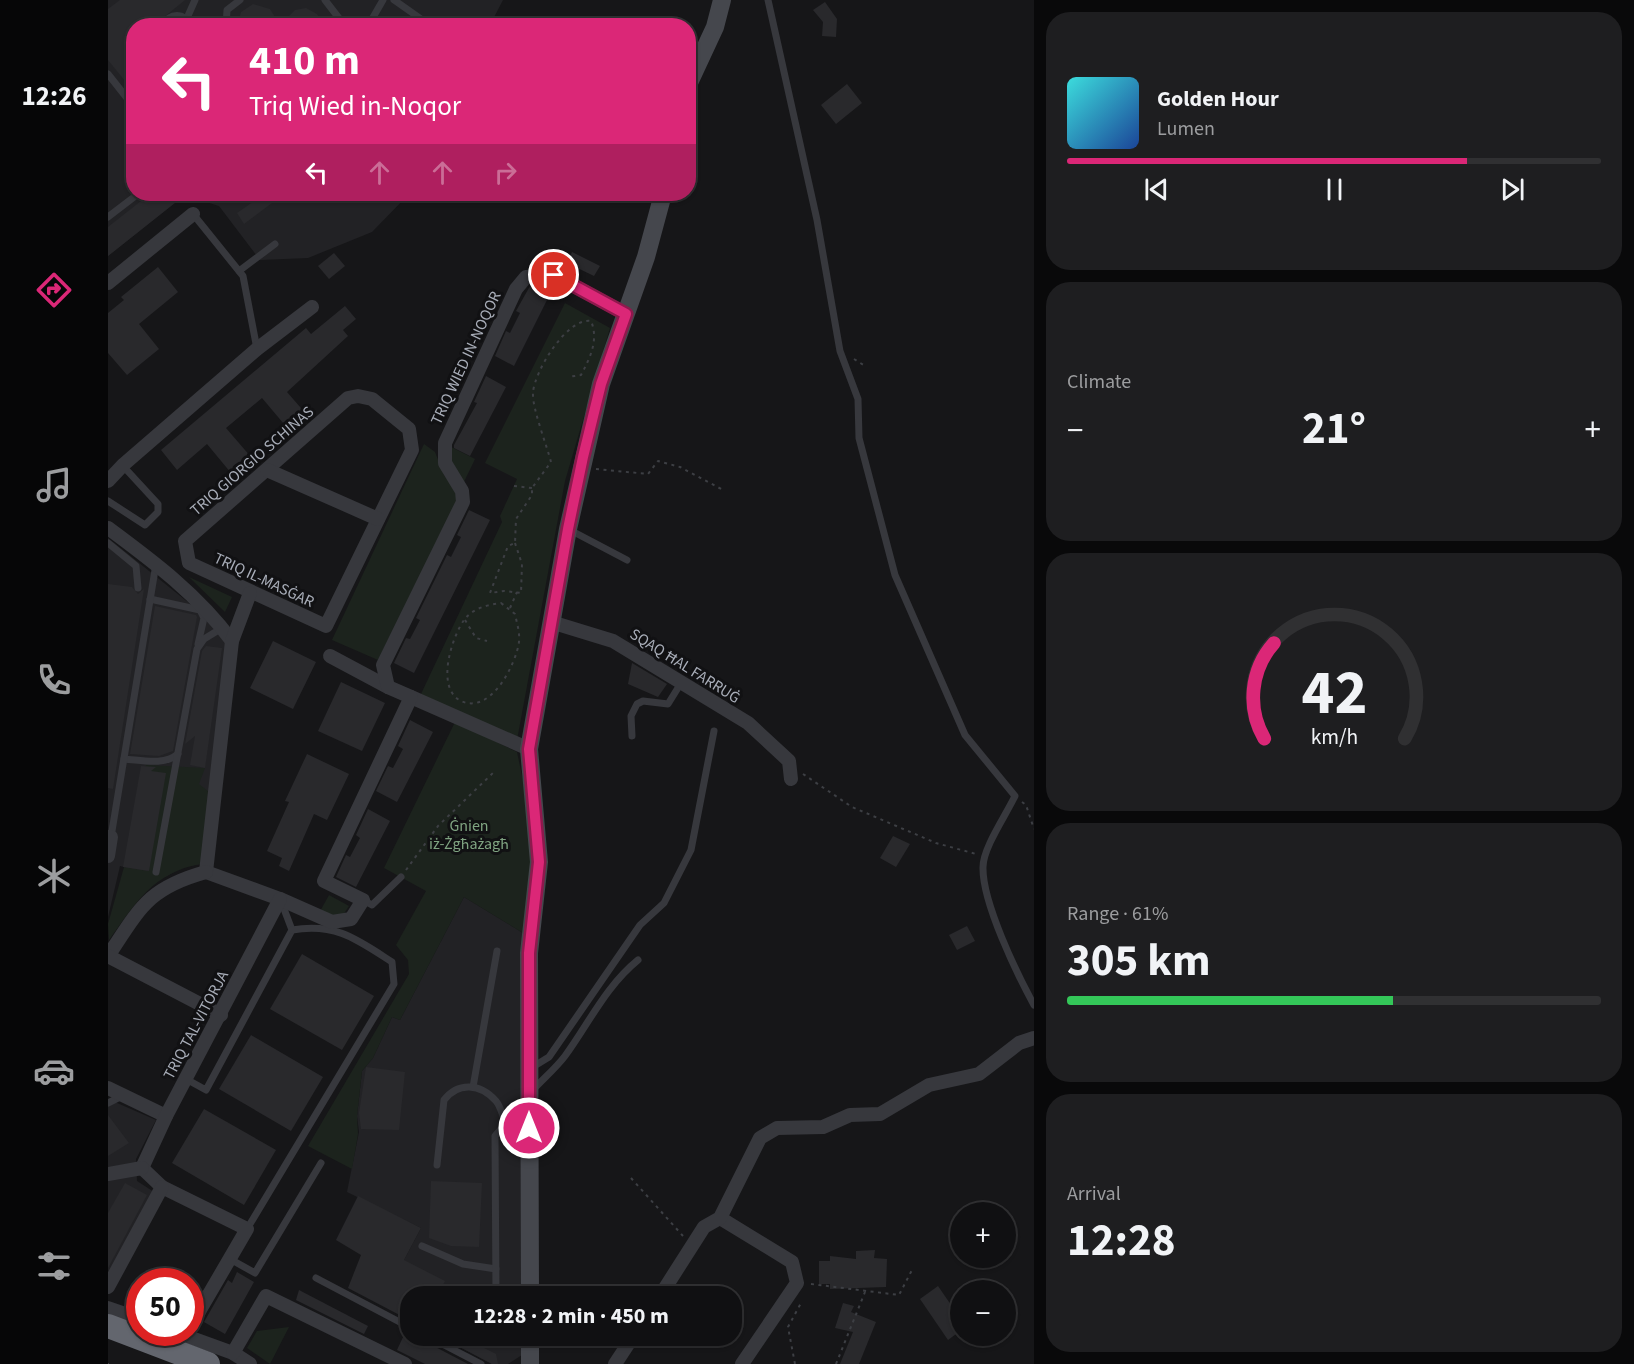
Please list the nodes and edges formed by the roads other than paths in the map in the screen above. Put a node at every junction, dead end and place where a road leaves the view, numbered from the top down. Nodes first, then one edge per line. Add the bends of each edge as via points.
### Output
1 (195, 0) edge
2 (240, 0) edge
3 (325, 0) edge
4 (383, 0) edge
5 (394, 0) edge
6 (722, 0) edge
7 (768, 0) edge
8 (169, 18) edge
9 (187, 18) joint
10 (227, 18) edge
11 (339, 18) edge
12 (373, 18) edge
13 (420, 18) edge
14 (696, 68) edge
15 (108, 74) edge
16 (126, 97) edge
17 (129, 201) edge
18 (661, 201) edge
19 (193, 214) joint
20 (108, 217) edge
21 (275, 244) dead end
22 (239, 270) junction
23 (108, 283) edge
24 (312, 307) dead end
25 (626, 314) junction
26 (257, 349) junction
27 (123, 465) junction
28 (267, 470) junction
29 (108, 481) edge
30 (108, 501) edge
31 (378, 519) junction
32 (108, 528) edge
33 (568, 529) junction
34 (108, 543) edge
35 (627, 560) dead end
36 (189, 563) joint
37 (156, 564) junction
38 (138, 588) dead end
39 (250, 593) junction
40 (150, 599) junction
41 (551, 622) junction
42 (222, 628) junction
43 (232, 641) junction
44 (197, 649) junction
45 (330, 656) dead end
46 (681, 683) junction
47 (388, 687) junction
48 (411, 697) junction
49 (714, 731) dead end
50 (632, 736) dead end
51 (529, 749) junction
52 (178, 754) junction
53 (124, 759) junction
54 (791, 779) dead end
55 (109, 837) edge
56 (108, 856) edge
57 (156, 872) dead end
58 (206, 872) junction
59 (401, 877) road end
60 (280, 899) junction
61 (363, 900) junction
62 (292, 930) junction
63 (497, 951) dead end
64 (108, 956) edge
65 (638, 960) dead end
66 (1034, 1005) edge
67 (221, 1015) junction
68 (1034, 1038) edge
69 (529, 1069) junction
70 (186, 1079) junction
71 (473, 1087) junction
72 (108, 1088) edge
73 (529, 1094) junction
74 (122, 1096) junction
75 (108, 1102) edge
76 (166, 1116) junction
77 (506, 1123) junction
78 (529, 1128) junction
79 (321, 1163) dead end
80 (437, 1165) dead end
81 (142, 1168) junction
82 (108, 1174) edge
83 (162, 1187) junction
84 (720, 1218) junction
85 (247, 1229) junction
86 (422, 1246) dead end
87 (230, 1259) junction
88 (496, 1269) junction
89 (316, 1278) dead end
90 (496, 1286) edge
91 (530, 1286) edge
92 (667, 1286) edge
93 (108, 1287) edge
94 (204, 1301) edge
95 (108, 1308) edge
96 (126, 1314) edge
97 (400, 1322) edge
98 (108, 1326) edge
99 (204, 1340) edge
100 (108, 1341) edge
101 (446, 1346) edge
102 (530, 1346) edge
103 (627, 1346) edge
104 (233, 1353) junction
105 (167, 1364) edge
106 (208, 1364) edge
107 (250, 1364) edge
108 (405, 1364) edge
109 (481, 1364) edge
110 (530, 1364) edge
111 (615, 1364) edge
112 (741, 1364) edge

1 - 9 lane
2 - 10 lane via 228,10
3 - 11 lane
4 - 12 lane
5 - 13 lane
6 - 14 main road via 715,27
7 - 66 lane via 817,220 840,351 858,399 859,438 895,575 965,735 1015,796 982,869 993,912
8 - 9 lane
15 - 16 lane
17 - 20 lane
18 - 25 main road
19 - 22 lane
19 - 23 street
21 - 22 lane
22 - 26 lane
24 - 26 street
25 - 33 main road via 601,384
25 - 47 street, TRIQ WIED IN-NOQOR via 554,275 526,277 516,289 445,443 445,463 462,491 463,502 383,665
26 - 27 street
27 - 29 street
27 - 30 lane via 158,504 158,512 145,525
28 - 31 street
28 - 31 street, TRIQ GIORGIO SCHINAS via 348,398 372,399 409,429 412,450
28 - 36 street, TRIQ GIORGIO SCHINAS via 185,541
31 - 39 street, TRIQ IL-MASĠAR via 326,626
32 - 37 street
33 - 35 lane
33 - 41 main road
34 - 38 lane via 136,566
36 - 39 street, TRIQ IL-MASĠAR
37 - 40 lane
37 - 42 street via 209,610
39 - 43 street
40 - 44 lane via 200,610 204,618
40 - 53 lane
41 - 46 street, SQAQ ĦAL FARRUĠ via 613,641
41 - 51 main road
42 - 43 street
42 - 44 lane via 204,639
43 - 58 street
44 - 52 lane
45 - 47 street
46 - 50 lane via 668,704 637,704 631,716
46 - 54 street, SQAQ ĦAL FARRUĠ via 748,723 789,761
47 - 48 street
48 - 51 street
48 - 61 street via 324,881
49 - 69 lane via 691,850 664,903 640,925 549,1058
51 - 69 main road via 539,862 529,953
52 - 53 lane via 171,760
52 - 57 lane
53 - 55 lane
55 - 56 street
58 - 60 street
58 - 64 street via 176,881 148,900
59 - 61 lane via 372,905
60 - 61 street via 332,922 351,919
60 - 62 lane
60 - 67 street, TRIQ TAL-VITORJA
62 - 70 lane via 207,1090
62 - 85 lane via 310,927 352,935 392,962 394,984
63 - 71 lane
64 - 67 street
65 - 73 lane via 621,973 564,1057
67 - 70 street, TRIQ TAL-VITORJA
68 - 84 street via 1018,1043 979,1074 929,1085 880,1114 850,1115 823,1127 777,1128 760,1138
69 - 73 main road
70 - 76 street, TRIQ TAL-VITORJA
71 - 77 lane via 495,1101
71 - 80 lane via 463,1085 444,1100
72 - 74 street
73 - 78 main road
74 - 75 lane
74 - 76 street
76 - 81 street, TRIQ TAL-VITORJA
77 - 78 lane
77 - 88 lane via 495,1136
78 - 91 main road
79 - 87 lane via 255,1273
81 - 82 street
81 - 83 street
83 - 85 street
83 - 93 street
84 - 92 street via 704,1227
84 - 112 street via 792,1262 796,1283
85 - 87 street
86 - 88 lane via 463,1264
87 - 94 street
88 - 90 lane
89 - 97 lane
95 - 96 street
98 - 106 highway
99 - 104 street
100 - 105 highway
101 - 109 lane
102 - 110 main road
103 - 111 street
104 - 107 street
104 - 108 street via 266,1296

